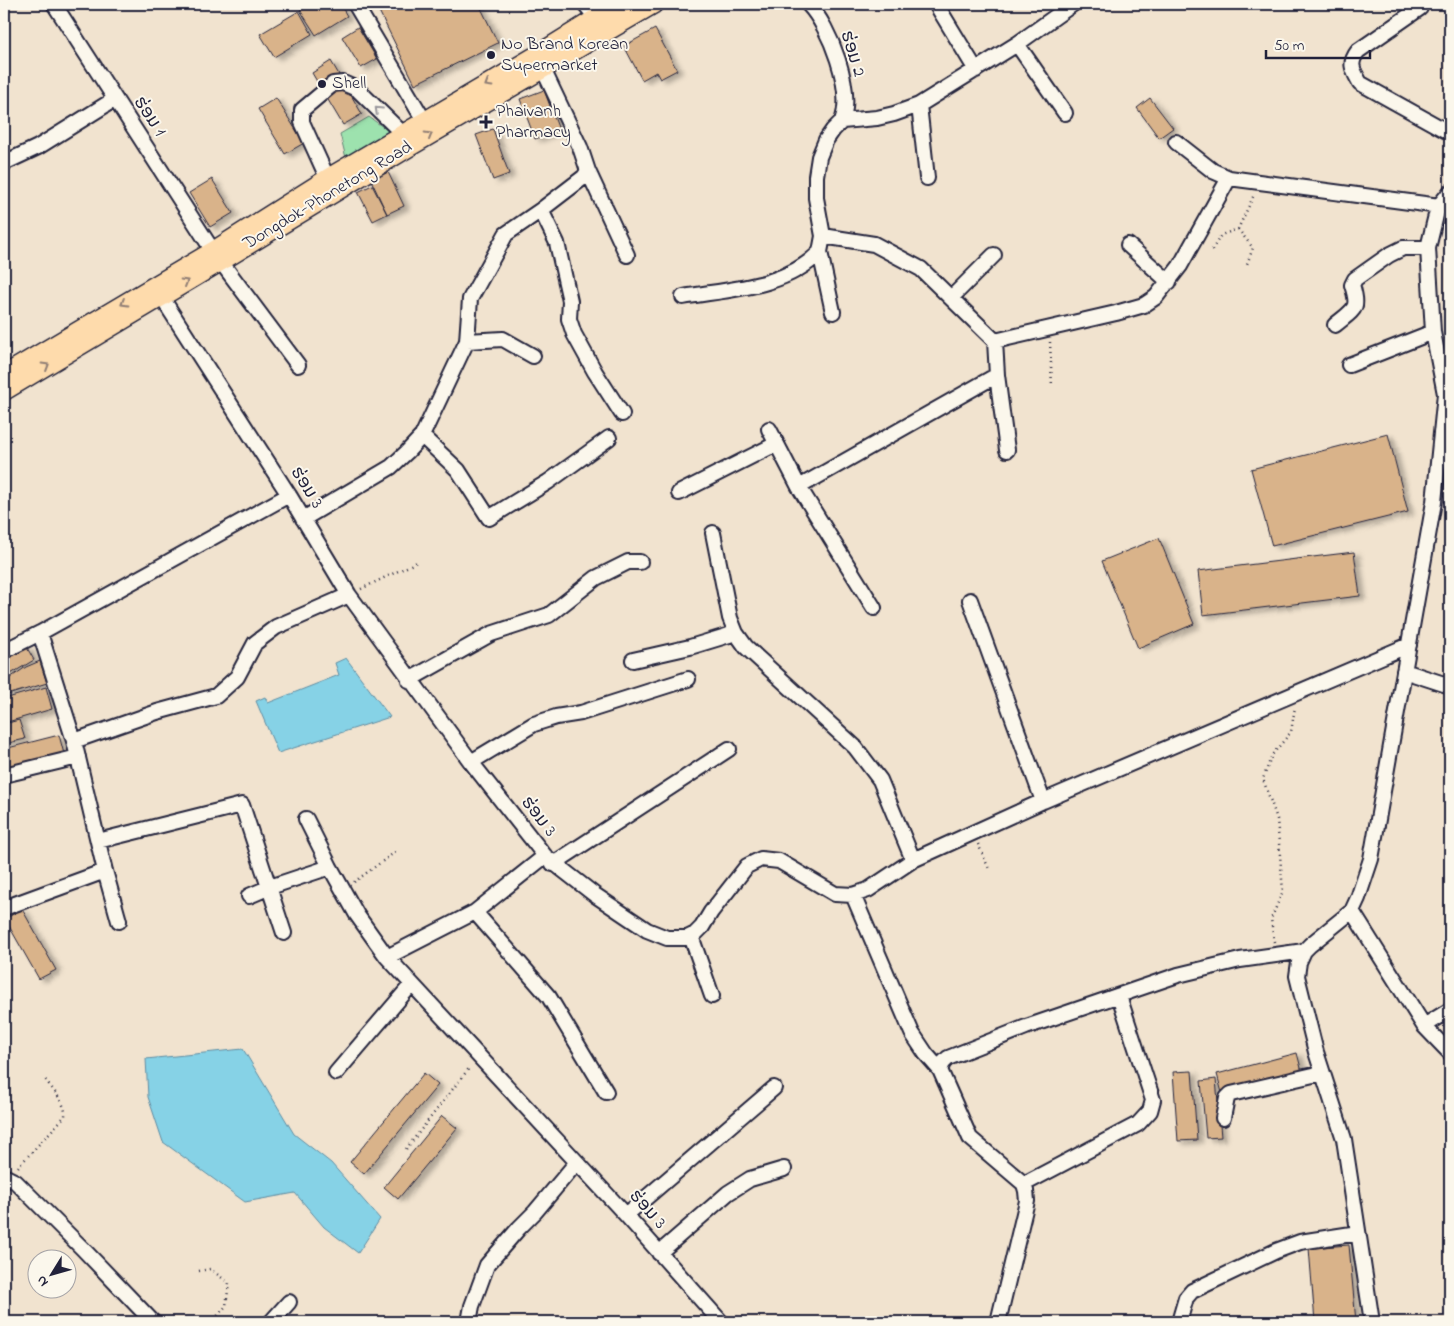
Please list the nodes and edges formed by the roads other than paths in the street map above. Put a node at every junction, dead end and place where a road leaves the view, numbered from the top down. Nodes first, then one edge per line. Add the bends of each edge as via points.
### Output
1 (54, 4) edge
2 (355, 4) edge
3 (585, 4) edge
4 (616, 4) edge
5 (654, 4) edge
6 (808, 4) edge
7 (936, 4) edge
8 (1073, 4) edge
9 (1420, 8) dead end
10 (596, 18) junction
11 (1017, 44) junction
12 (543, 69) junction
13 (976, 70) junction
14 (115, 99) junction
15 (919, 105) junction
16 (1064, 113) dead end
17 (842, 121) junction
18 (425, 122) junction
19 (1450, 133) edge
20 (407, 140) junction
21 (1176, 142) dead end
22 (4, 162) edge
23 (588, 171) junction
24 (927, 178) dead end
25 (1229, 178) junction
26 (331, 185) junction
27 (1450, 192) edge
28 (1444, 207) edge
29 (541, 210) junction
30 (823, 236) junction
31 (1128, 245) dead end
32 (1428, 248) junction
33 (820, 252) junction
34 (627, 255) dead end
35 (994, 256) dead end
36 (216, 257) junction
37 (1169, 282) junction
38 (157, 291) junction
39 (683, 297) dead end
40 (951, 298) junction
41 (833, 312) dead end
42 (1335, 325) dead end
43 (1433, 332) junction
44 (467, 341) junction
45 (995, 341) junction
46 (533, 356) dead end
47 (1349, 364) dead end
48 (298, 365) dead end
49 (996, 375) junction
50 (4, 376) edge
51 (4, 391) edge
52 (622, 414) dead end
53 (769, 429) dead end
54 (422, 436) junction
55 (608, 438) dead end
56 (776, 444) junction
57 (1007, 450) dead end
58 (799, 487) junction
59 (679, 492) dead end
60 (289, 495) junction
61 (304, 519) junction
62 (713, 533) dead end
63 (640, 562) dead end
64 (348, 595) junction
65 (970, 600) dead end
66 (874, 608) dead end
67 (40, 633) junction
68 (736, 633) junction
69 (1409, 645) junction
70 (4, 651) edge
71 (633, 660) dead end
72 (1404, 671) junction
73 (688, 679) dead end
74 (410, 680) junction
75 (1450, 686) edge
76 (74, 742) junction
77 (729, 749) dead end
78 (78, 757) junction
79 (471, 762) junction
80 (4, 775) edge
81 (1042, 801) junction
82 (306, 819) dead end
83 (98, 841) junction
84 (549, 860) junction
85 (913, 860) junction
86 (330, 867) junction
87 (106, 871) junction
88 (270, 887) junction
89 (852, 895) junction
90 (249, 896) dead end
91 (4, 908) edge
92 (1352, 911) junction
93 (475, 912) junction
94 (120, 921) dead end
95 (284, 933) dead end
96 (691, 936) junction
97 (1304, 951) junction
98 (387, 956) junction
99 (412, 984) junction
100 (712, 996) dead end
101 (1119, 996) junction
102 (1450, 1010) edge
103 (1424, 1026) junction
104 (1450, 1053) edge
105 (940, 1070) junction
106 (336, 1072) dead end
107 (1322, 1073) junction
108 (774, 1088) dead end
109 (606, 1092) dead end
110 (1223, 1118) dead end
111 (577, 1162) junction
112 (784, 1169) dead end
113 (6, 1176) edge
114 (1024, 1184) junction
115 (626, 1215) junction
116 (1358, 1233) junction
117 (659, 1253) junction
118 (289, 1302) dead end
119 (152, 1322) edge
120 (270, 1322) edge
121 (472, 1322) edge
122 (721, 1322) edge
123 (998, 1322) edge
124 (1180, 1322) edge
125 (1372, 1322) edge

1 - 14 street, ຮ່ອມ 1
2 - 18 street
3 - 10 street
4 - 10 main road, Dongdok-Phonetong Road
5 - 12 main road, Dongdok-Phonetong Road
6 - 17 street, ຮ່ອມ 2 via 827,33 842,72 846,104
7 - 13 street
8 - 11 street
9 - 19 street via 1358,51 1353,58 1352,69 1360,83
10 -> 18 main road, Dongdok-Phonetong Road
11 - 13 street
11 - 16 street
20 -> 12 main road, Dongdok-Phonetong Road
12 - 23 street
13 - 15 street
14 - 22 street via 38,146
14 - 36 street, ຮ່ອມ 1
15 - 17 street via 877,118
15 - 24 street
17 - 30 street via 826,140 819,157 816,198
18 - 20 main road, Dongdok-Phonetong Road
20 - 26 main road, Dongdok-Phonetong Road
20 -> 26 street via 357,89 343,83 333,84 302,110 302,122
21 - 25 street via 1213,171
23 - 29 street
23 - 34 street
25 - 28 street
25 - 37 street
26 - 36 main road, Dongdok-Phonetong Road
27 - 28 street
28 - 32 street
29 - 44 street via 506,234 470,299
29 - 52 street via 557,243 574,334
30 - 33 street
30 - 40 street via 874,244 921,269
31 - 37 street
32 - 42 street via 1403,248 1355,279 1352,284 1356,305
32 - 43 street
33 - 39 street via 795,272 768,283
33 - 41 street
35 - 40 street
36 - 38 main road, Dongdok-Phonetong Road
36 - 48 street, ຮ່ອມ 1
37 - 45 street via 1144,305
38 -> 50 main road, Dongdok-Phonetong Road
51 -> 38 main road, Dongdok-Phonetong Road
38 - 60 street, ຮ່ອມ 3
40 - 45 street
43 - 47 street
43 - 69 street via 1445,394 1434,502
44 - 46 street via 503,339
44 - 54 street
45 - 49 street
49 - 57 street
49 - 58 street
53 - 56 street
54 - 55 street via 458,470 489,518 548,482
54 - 61 street via 391,467
56 - 58 street
56 - 59 street
58 - 66 street
60 - 61 street, ຮ່ອມ 3
60 - 67 street
61 - 64 street, ຮ່ອມ 3
62 - 68 street
63 - 74 street via 628,562 596,578 549,615 491,634
64 - 74 street, ຮ່ອມ 3
64 - 76 street via 276,628 255,643 237,677 216,696 157,712
65 - 81 street
67 - 70 street
67 - 76 street
68 - 71 street
68 - 85 street via 746,647 855,747 880,780
69 - 72 street
69 - 81 street
72 - 75 street
72 - 92 street via 1371,859
73 - 79 street via 581,713 556,716 534,724
74 - 79 street, ຮ່ອມ 3
76 - 78 street
77 - 84 street
78 - 80 street
78 - 83 street
79 - 84 street, ຮ່ອມ 3
81 - 85 street
82 - 86 street
83 - 87 street
83 - 88 street via 242,805
84 - 93 street, ຮ່ອມ 3
84 - 96 street via 648,930 667,938
85 - 89 street via 868,890
86 - 88 street
86 - 98 street via 357,916
87 - 91 street
87 - 94 street
88 - 90 street
88 - 95 street
89 - 96 street via 835,894 779,861 761,859 748,866 702,927
89 - 105 street via 912,1034
92 - 97 street
92 - 103 street
93 - 98 street, ຮ່ອມ 3
93 - 109 street via 549,997
96 - 100 street
97 - 101 street via 1240,960 1178,975
97 - 107 street via 1297,976
98 - 99 street, ຮ່ອມ 3
99 - 106 street
99 - 111 street, ຮ່ອມ 3
101 - 105 street via 1026,1027 948,1058
101 - 114 street via 1153,1100 1150,1111 1138,1124
102 - 103 street
103 - 104 street
105 - 114 street via 970,1138
107 - 110 street via 1231,1094 1227,1098
107 - 116 street via 1344,1139
108 - 115 street
111 - 115 street, ຮ່ອມ 3
111 - 121 street via 486,1265 472,1306
112 - 117 street via 750,1179 728,1193
113 - 119 street via 16,1182
114 - 123 street via 1027,1201
115 - 117 street, ຮ່ອມ 3
116 - 124 street via 1300,1242 1192,1291 1186,1298
116 - 125 street
117 - 122 street, ຮ່ອມ 3
118 - 120 street

